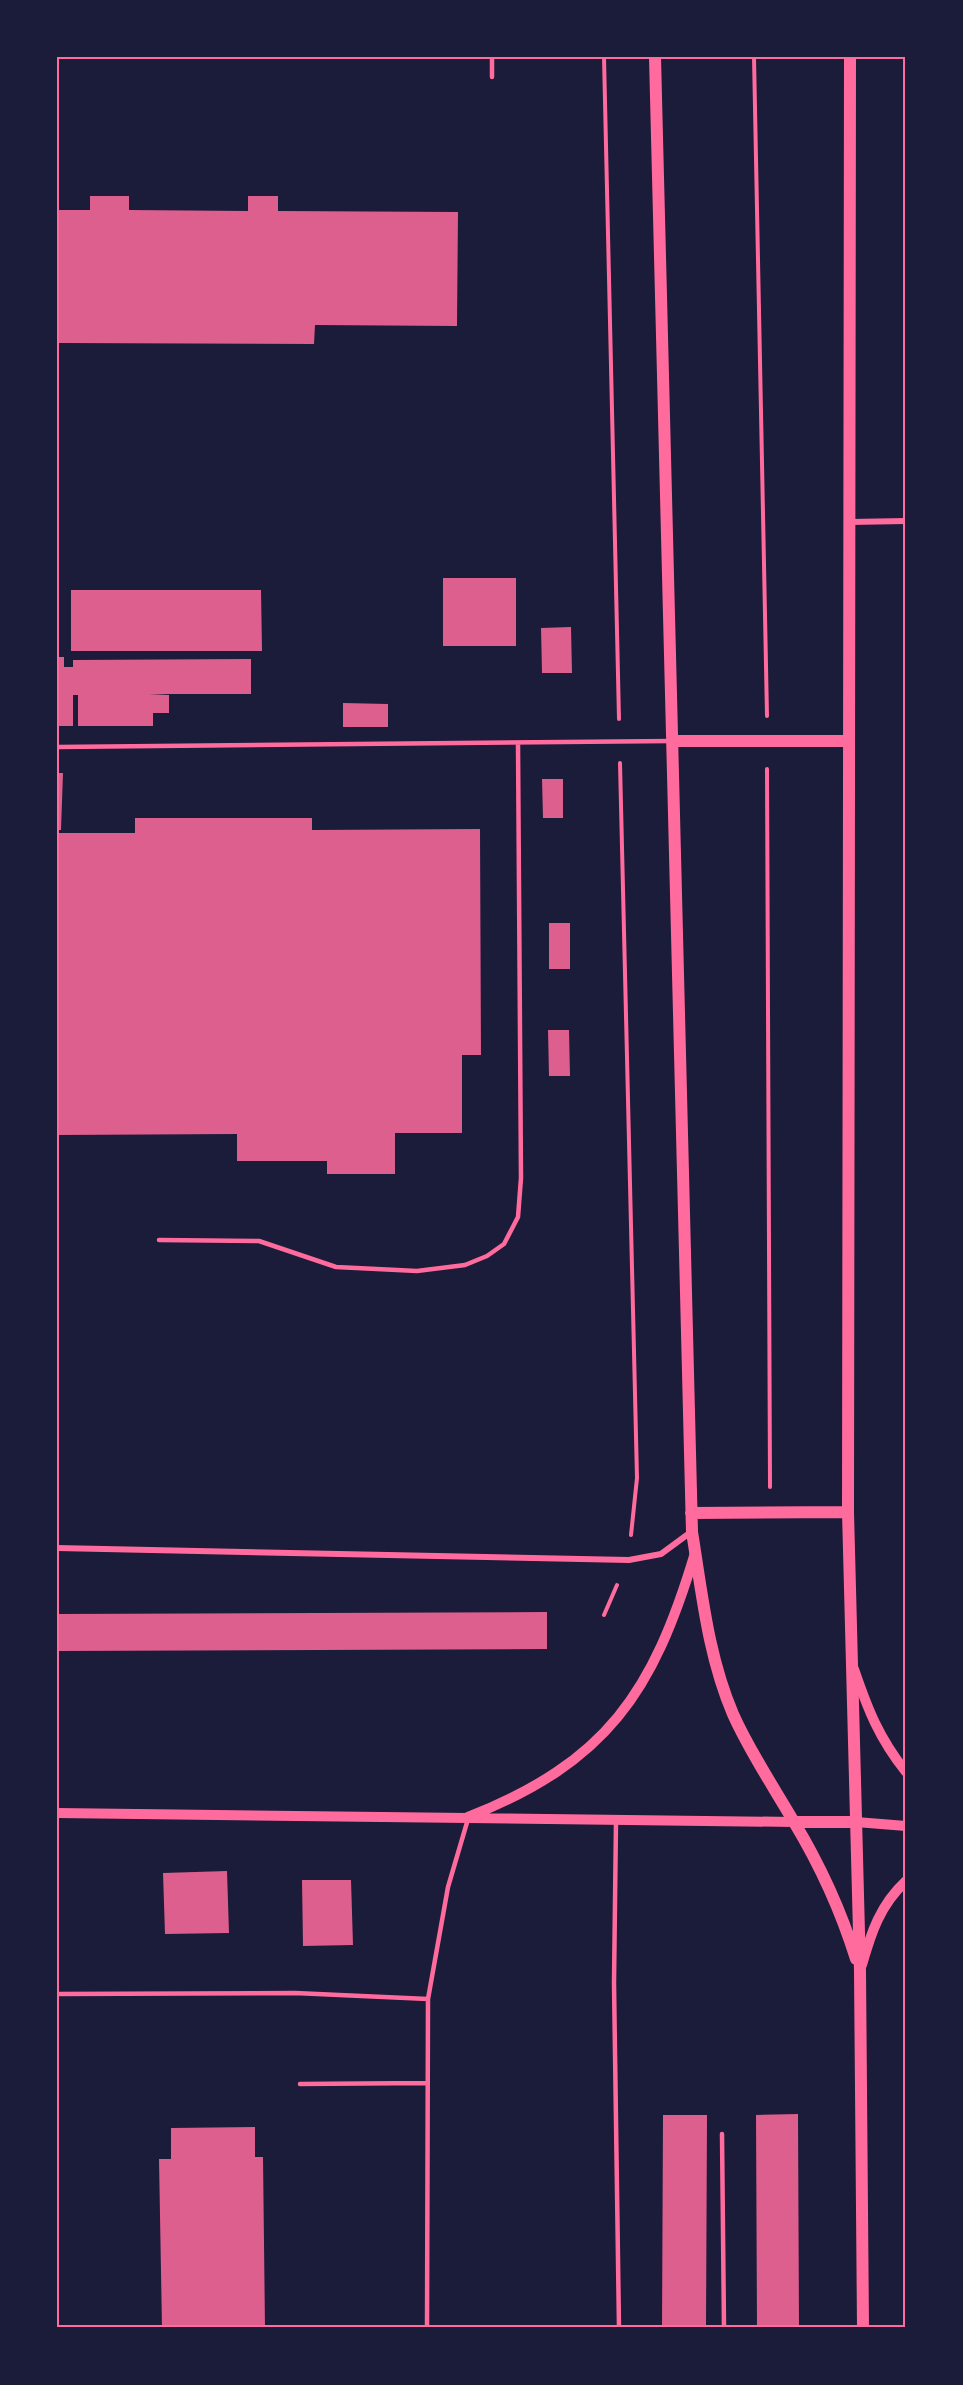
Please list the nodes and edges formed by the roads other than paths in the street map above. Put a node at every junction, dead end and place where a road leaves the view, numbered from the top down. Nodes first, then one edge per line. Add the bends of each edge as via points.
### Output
1 (492, 57) edge
2 (655, 57) edge
3 (850, 57) edge
4 (492, 77) dead end
5 (849, 522) junction
6 (906, 522) edge
7 (672, 741) junction
8 (849, 741) junction
9 (518, 743) junction
10 (57, 747) edge
11 (159, 1240) dead end
12 (849, 1512) junction
13 (691, 1513) junction
14 (692, 1532) junction
15 (57, 1548) edge
16 (695, 1553) junction
17 (852, 1662) junction
18 (906, 1772) edge
19 (57, 1813) edge
20 (465, 1819) junction
21 (616, 1820) junction
22 (794, 1822) junction
23 (856, 1822) junction
24 (906, 1826) edge
25 (906, 1881) edge
26 (860, 1971) junction
27 (57, 1994) edge
28 (428, 1999) junction
29 (426, 2083) junction
30 (300, 2084) dead end
31 (722, 2134) dead end
32 (427, 2328) edge
33 (619, 2328) edge
34 (724, 2328) edge
35 (863, 2328) edge

1 - 4 lane
2 - 7 main road
3 - 5 main road
5 - 6 street
5 - 8 main road
7 - 8 main road
7 - 9 lane
7 - 13 main road
8 - 12 main road
9 - 10 lane
9 - 11 lane via 521,1178 518,1217 504,1244 465,1265 417,1271 336,1267 259,1241
12 - 13 main road
12 - 17 main road
13 - 14 main road
14 - 15 street via 661,1554 628,1560
14 - 16 main road
16 - 20 street via 661,1650 637,1692 611,1726 584,1754 550,1778
16 - 22 main road via 717,1667 733,1714
17 - 18 street via 884,1744
17 - 23 main road
19 - 20 street
20 - 21 street
20 - 28 lane
21 - 22 street
21 - 33 lane
22 - 23 main road
22 - 26 main road via 844,1921
23 - 24 street
23 - 26 main road
25 - 26 street via 880,1912
26 - 35 main road
27 - 28 lane via 295,1993
28 - 29 lane
29 - 30 lane
29 - 32 lane
31 - 34 lane

